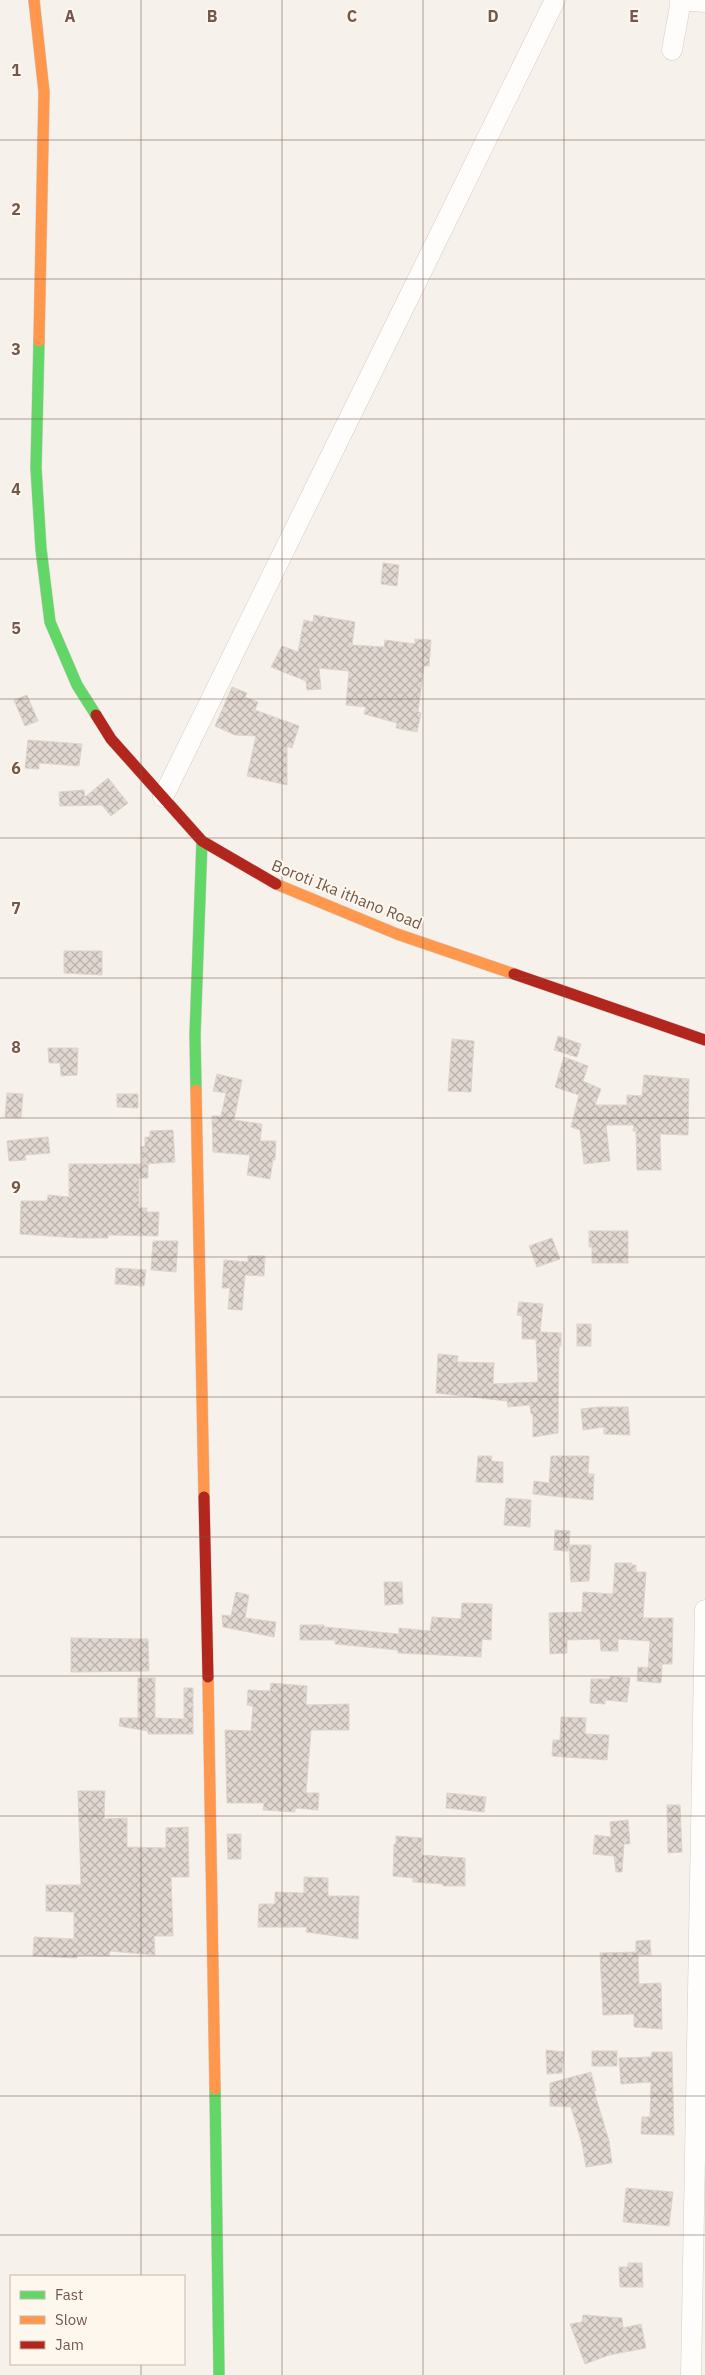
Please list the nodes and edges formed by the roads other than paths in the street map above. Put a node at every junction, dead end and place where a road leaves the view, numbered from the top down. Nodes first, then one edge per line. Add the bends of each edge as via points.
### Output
1 (34, 0) edge
2 (555, 0) edge
3 (680, 0) edge
4 (705, 2) edge
5 (672, 50) dead end
6 (163, 797) junction
7 (202, 841) junction
8 (705, 1040) edge
9 (705, 1610) edge
10 (702, 2010) edge
11 (219, 2375) edge
12 (692, 2375) edge

1 - 6 street, Boroti Ika ithano Road via 44,92 36,468 50,622 77,685 111,739
2 - 6 street
3 - 4 street
3 - 5 street
6 - 7 street, Boroti Ika ithano Road
7 - 8 street, Boroti Ika ithano Road via 270,882 397,934
7 - 11 street via 195,1035
9 - 10 street
10 - 12 street

